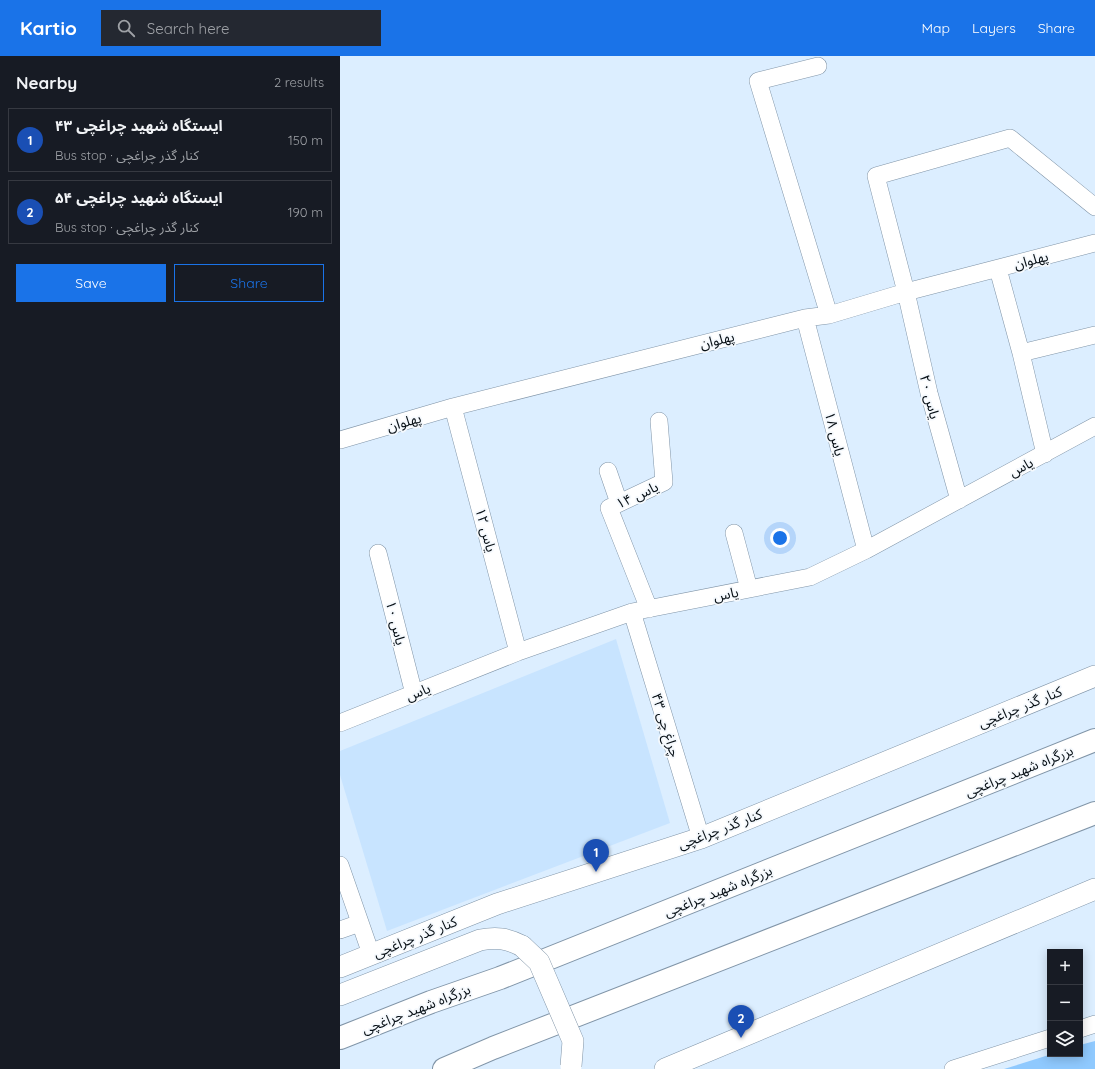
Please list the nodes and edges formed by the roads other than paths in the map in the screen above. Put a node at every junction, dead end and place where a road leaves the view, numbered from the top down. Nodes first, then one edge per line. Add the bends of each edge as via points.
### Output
1 (818, 66) dead end
2 (1095, 207) edge
3 (1095, 243) edge
4 (998, 269) junction
5 (906, 292) junction
6 (829, 315) junction
7 (805, 318) junction
8 (1095, 335) edge
9 (1021, 353) junction
10 (453, 407) junction
11 (659, 421) dead end
12 (1095, 426) edge
13 (340, 440) edge
14 (1045, 454) junction
15 (608, 471) dead end
16 (959, 500) junction
17 (619, 503) junction
18 (734, 533) dead end
19 (866, 550) junction
20 (378, 553) dead end
21 (749, 589) junction
22 (649, 609) junction
23 (632, 612) junction
24 (518, 652) junction
25 (1095, 676) edge
26 (414, 694) junction
27 (340, 723) edge
28 (1095, 733) edge
29 (1095, 740) edge
30 (1010, 775) junction
31 (1095, 813) edge
32 (1095, 818) edge
33 (1043, 834) junction
34 (701, 838) junction
35 (340, 865) edge
36 (1095, 889) edge
37 (360, 923) junction
38 (340, 930) edge
39 (371, 954) junction
40 (340, 967) edge
41 (340, 995) edge
42 (1095, 1024) edge
43 (1083, 1028) edge
44 (340, 1038) edge
45 (1047, 1039) edge
46 (570, 1067) edge
47 (444, 1069) edge
48 (665, 1069) edge
49 (953, 1069) edge

1 - 6 street via 758,81
2 - 5 street, یاس ۲۰ via 1010,138 876,176
3 - 4 street, پهلوان
4 - 5 street, پهلوان
4 - 9 street
5 - 6 street, پهلوان
5 - 16 street, یاس ۲۰ via 929,393
6 - 7 street, پهلوان
7 - 10 street, پهلوان
7 - 19 street, یاس ۱۸
8 - 9 street
9 - 14 street
10 - 13 street, پهلوان
10 - 24 street, یاس ۱۲
11 - 17 street, یاس ۱۴ via 664,482
12 - 14 street, یاس
14 - 16 street, یاس
15 - 17 street
16 - 19 street, یاس
17 - 22 street, یاس ۱۴ via 609,508
18 - 21 street
19 - 21 street, یاس via 810,577
20 - 26 street, یاس ۱۰
21 - 22 street, یاس
22 - 23 street, یاس
23 - 24 street, یاس
23 - 34 street, چراغ چی ۴۳
24 - 26 street, یاس
25 - 34 main road, کنار گذر چراغچی
26 - 27 street, یاس
28 - 30 highway
29 - 30 highway, بزرگراه شهید چراغچی
30 - 44 highway, بزرگراه شهید چراغچی via 500,978
31 - 33 highway
32 - 33 highway
33 - 47 highway
34 - 39 main road, کنار گذر چراغچی via 497,904
35 - 37 street
36 - 48 main road
37 - 38 street
37 - 39 street
39 - 40 main road, کنار گذر چراغچی
41 - 46 main road, bridge via 480,940 494,937 509,939 522,946 539,962 573,1041
42 - 43 street
45 - 49 street

